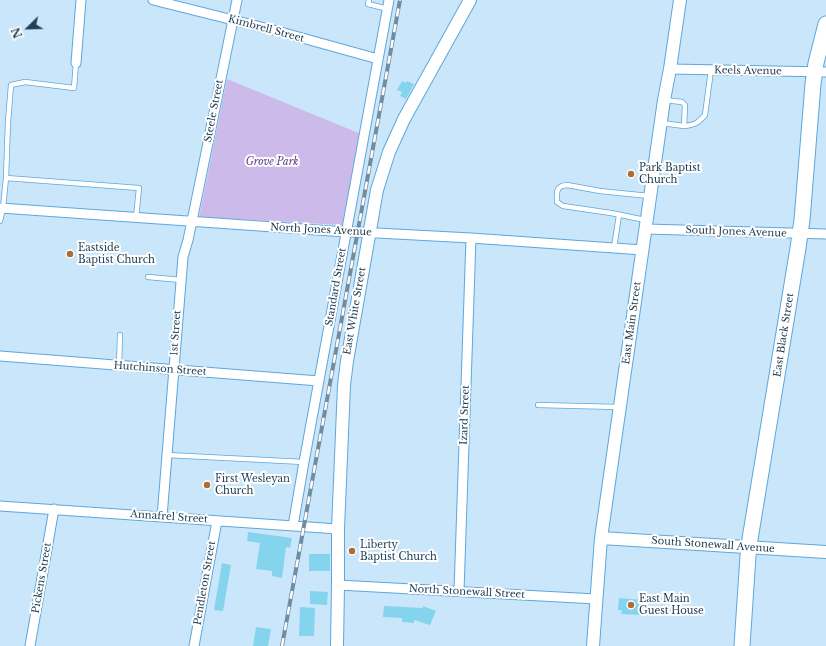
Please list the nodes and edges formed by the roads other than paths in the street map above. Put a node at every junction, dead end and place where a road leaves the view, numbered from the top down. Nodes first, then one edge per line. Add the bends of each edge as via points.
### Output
1 (81, 0) edge
2 (153, 0) edge
3 (237, 0) edge
4 (369, 0) edge
5 (470, 0) edge
6 (680, 0) edge
7 (388, 4) edge
8 (233, 20) junction
9 (826, 24) edge
10 (378, 60) junction
11 (76, 63) joint
12 (670, 69) junction
13 (711, 70) junction
14 (820, 72) edge
15 (664, 100) junction
16 (660, 123) junction
17 (684, 126) junction
18 (6, 178) junction
19 (650, 196) junction
20 (2, 208) edge
21 (619, 215) junction
22 (136, 218) junction
23 (0, 221) edge
24 (191, 222) junction
25 (646, 225) junction
26 (346, 232) junction
27 (369, 232) junction
28 (800, 234) junction
29 (826, 234) edge
30 (471, 238) junction
31 (614, 248) junction
32 (643, 250) junction
33 (148, 277) dead end
34 (181, 280) junction
35 (120, 335) dead end
36 (0, 356) edge
37 (119, 366) junction
38 (174, 370) junction
39 (319, 381) junction
40 (538, 405) dead end
41 (620, 408) junction
42 (167, 455) junction
43 (304, 462) junction
44 (0, 506) edge
45 (54, 510) junction
46 (162, 517) junction
47 (217, 521) junction
48 (293, 526) junction
49 (338, 529) junction
50 (601, 538) junction
51 (749, 547) junction
52 (826, 552) edge
53 (338, 585) junction
54 (459, 591) junction
55 (596, 599) junction
56 (30, 646) edge
57 (194, 646) edge
58 (337, 646) edge
59 (593, 646) edge
60 (742, 646) edge

1 - 11 street
2 - 8 street, Kimbrell Street
3 - 8 street, Steele Street
4 - 7 lane via 368,4
5 - 27 street, East White Street via 404,118 389,152 377,190
6 - 12 street, East Main Street
7 - 10 street, Standard Street
8 - 10 street, Kimbrell Street
8 - 24 street, Steele Street
9 - 14 main road, East Black Street
10 - 26 street, Standard Street
11 - 18 lane via 74,88 25,82 11,85
12 - 13 street, Keels Avenue
12 - 15 street, East Main Street
13 - 14 street, Keels Avenue
13 - 17 lane via 705,115 693,126
14 - 28 main road, East Black Street
15 - 16 street, East Main Street
15 - 17 lane via 682,102 685,105
16 - 17 lane
16 - 19 street, East Main Street
18 - 20 lane
18 - 22 lane via 139,188
19 - 21 lane via 566,185 562,185 556,193 557,202 563,206
19 - 25 street, East Main Street
20 - 22 street, North Jones Avenue
20 - 23 lane
21 - 25 lane
21 - 31 lane
22 - 24 street, North Jones Avenue
24 - 26 street, North Jones Avenue
24 - 34 street, 1st Street via 183,256
25 - 28 street, South Jones Avenue
25 - 32 street, East Main Street
26 - 27 street, North Jones Avenue
26 - 39 street, Standard Street
27 - 30 street, North Jones Avenue
27 - 49 street, East White Street via 344,385
28 - 29 street, South Jones Avenue
28 - 51 main road, East Black Street
30 - 31 street, North Jones Avenue
30 - 54 street, Izard Street
31 - 32 street, North Jones Avenue
32 - 41 street, East Main Street
33 - 34 lane
34 - 38 street, 1st Street
35 - 37 lane
36 - 37 street, Hutchinson Street
37 - 38 street, Hutchinson Street
38 - 39 street, Hutchinson Street
38 - 42 street, 1st Street
39 - 43 street, Standard Street
40 - 41 lane
41 - 50 street, East Main Street
42 - 43 lane
42 - 46 street, 1st Street
43 - 48 street, Standard Street
44 - 45 street, Annafrel Street
45 - 46 street, Annafrel Street
45 - 56 street, Pickens Street
46 - 47 street, Annafrel Street
47 - 48 street, Annafrel Street
47 - 57 street, Pendleton Street
48 - 49 street, Annafrel Street
49 - 53 street, East White Street
50 - 51 street, South Stonewall Avenue
50 - 55 street, East Main Street
51 - 52 street, South Stonewall Avenue
51 - 60 main road, East Black Street
53 - 54 street, North Stonewall Street
53 - 58 street, East White Street
54 - 55 street, North Stonewall Street
55 - 59 street, East Main Street

